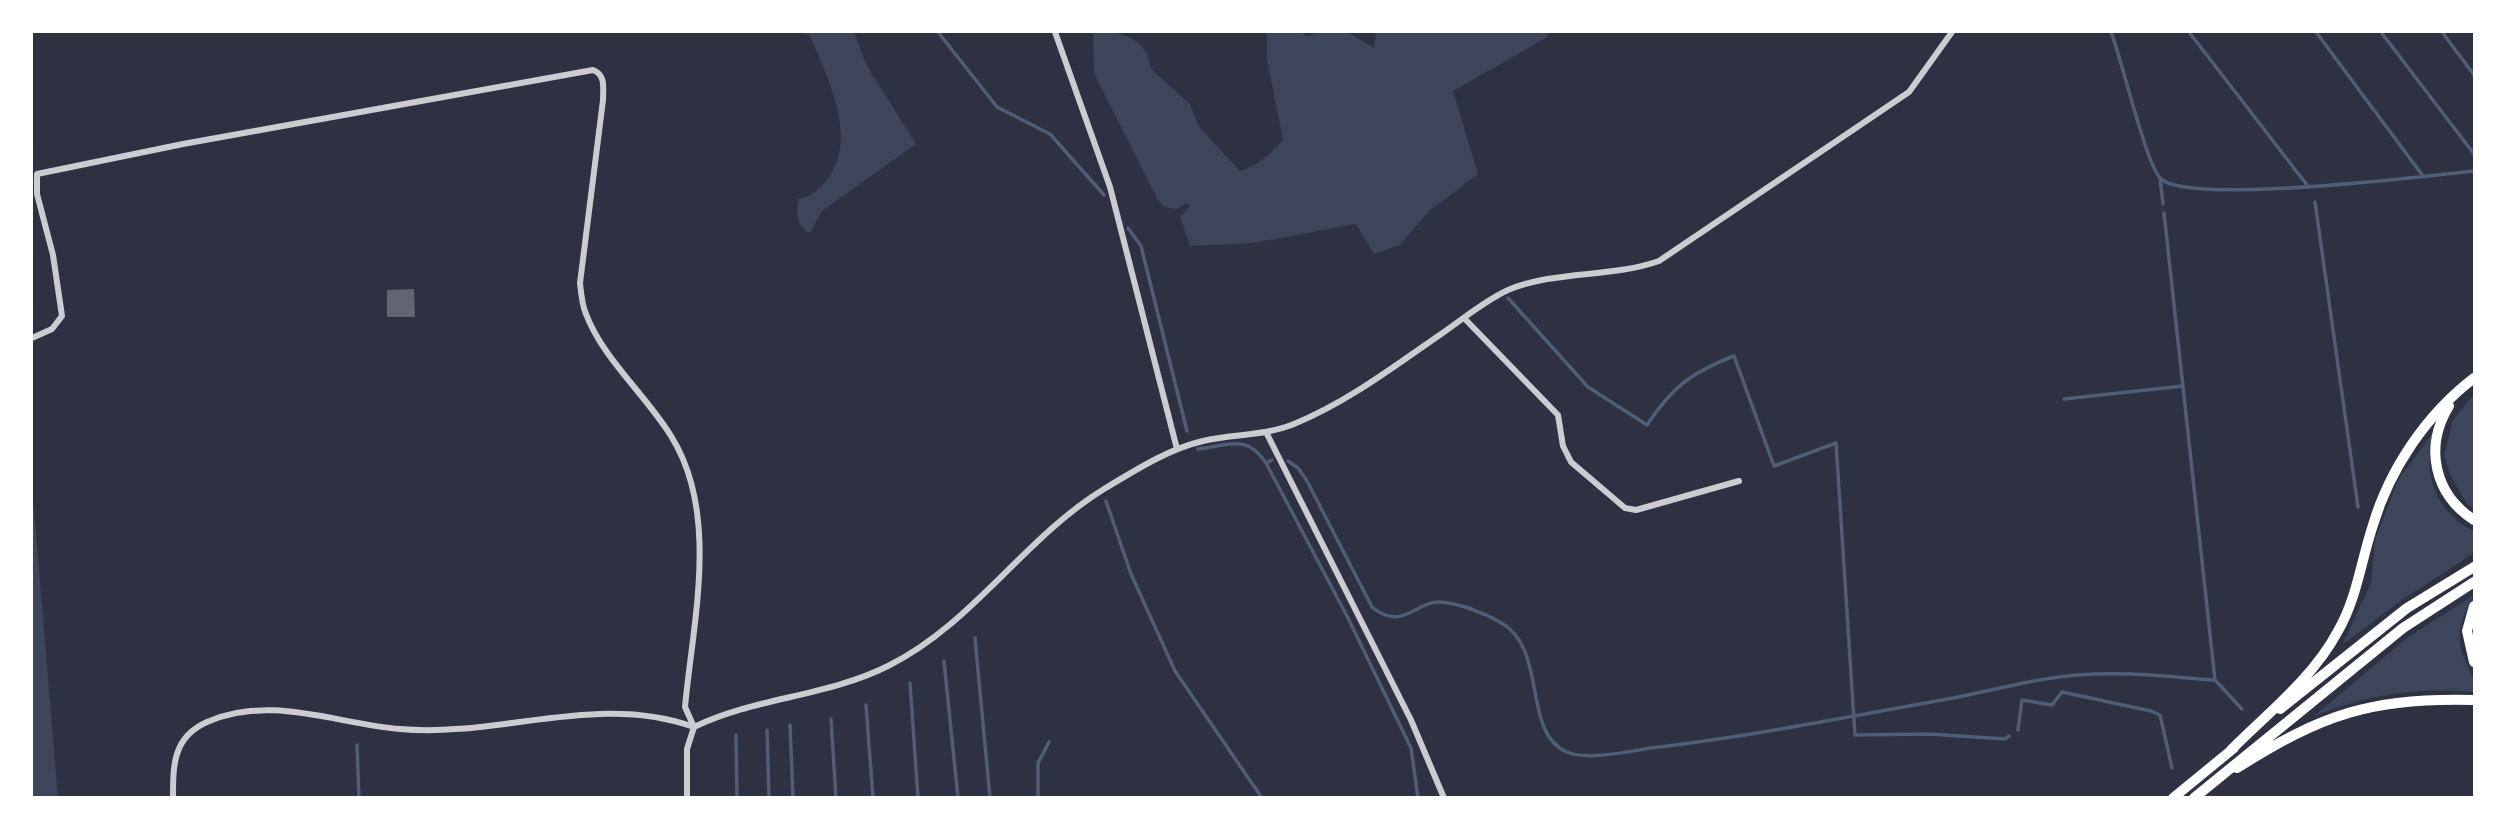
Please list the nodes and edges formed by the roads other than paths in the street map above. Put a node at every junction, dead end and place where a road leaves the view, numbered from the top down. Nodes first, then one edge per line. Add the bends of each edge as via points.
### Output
1 (1055, 32) edge
2 (1952, 32) edge
3 (34, 174) edge
4 (1464, 318) junction
5 (32, 338) edge
6 (2474, 378) edge
7 (2462, 389) junction
8 (1266, 434) junction
9 (1177, 449) junction
10 (1739, 481) dead end
11 (2474, 520) edge
12 (2474, 567) edge
13 (2474, 582) edge
14 (2474, 606) edge
15 (2474, 662) edge
16 (2474, 699) edge
17 (694, 727) junction
18 (2231, 750) junction
19 (2196, 795) edge
20 (173, 797) edge
21 (687, 797) edge
22 (1444, 797) edge
23 (2173, 797) edge

1 - 9 street via 1110,187
2 - 4 street via 1909,92 1659,261 1637,269 1577,274 1520,286
3 - 5 street via 62,316 52,329
3 - 17 street via 504,85 593,70 599,73 603,100 580,283 585,313 597,338 672,437 692,488 700,547 685,707
4 - 8 street via 1328,408
4 - 10 street via 1558,415 1570,462 1625,508 1636,510
6 - 7 highway
7 - 11 highway via 2442,417 2435,460 2444,491
7 - 18 highway via 2416,439 2390,482 2373,524 2352,603 2329,646 2302,680
8 - 9 street via 1215,438
8 - 22 street via 1406,708
9 - 17 street via 1079,504 970,607 888,666 822,692 749,707
12 - 18 highway via 2407,608
13 - 19 highway via 2403,628
14 - 15 highway via 2467,631
16 - 19 highway via 2392,702 2344,713 2280,741
17 - 20 street via 671,719 590,714 464,729 404,730 356,725 307,712 256,712 205,722 178,746 173,760
17 - 21 street via 687,749
18 - 23 highway

